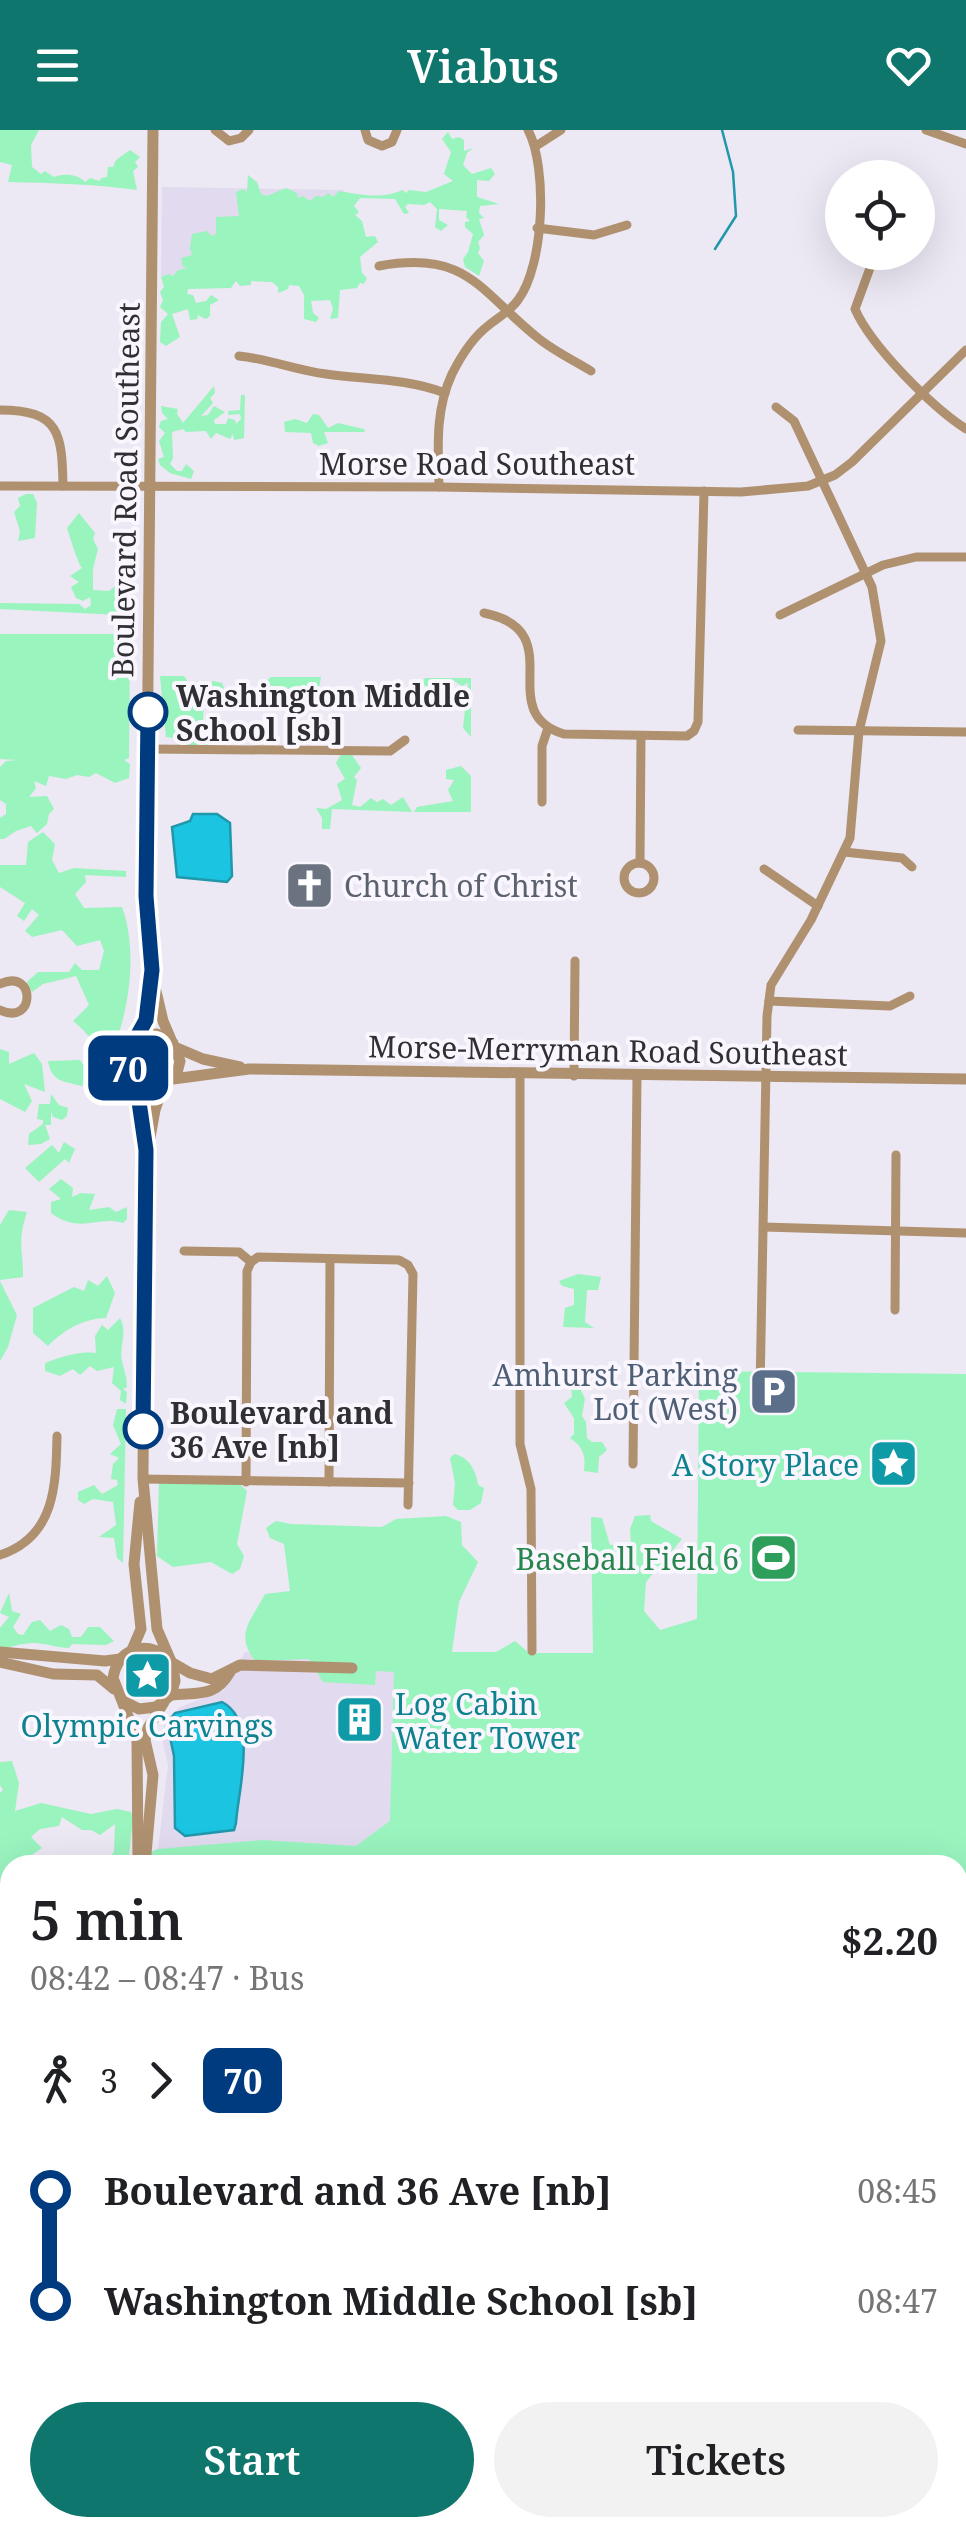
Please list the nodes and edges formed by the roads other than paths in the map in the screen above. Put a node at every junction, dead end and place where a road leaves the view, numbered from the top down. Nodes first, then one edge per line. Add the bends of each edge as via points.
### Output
1 (153, 130) edge
2 (214, 130) edge
3 (249, 130) edge
4 (364, 130) edge
5 (397, 130) edge
6 (528, 130) edge
7 (562, 130) edge
8 (926, 130) edge
9 (966, 144) edge
10 (536, 146) junction
11 (626, 225) dead end
12 (537, 228) junction
13 (378, 266) dead end
14 (869, 270) edge
15 (508, 310) junction
16 (966, 350) edge
17 (240, 356) dead end
18 (591, 370) dead end
19 (922, 392) junction
20 (444, 393) junction
21 (776, 407) dead end
22 (0, 410) edge
23 (966, 429) edge
24 (823, 480) junction
25 (0, 486) edge
26 (62, 486) junction
27 (150, 487) junction
28 (440, 487) junction
29 (704, 491) junction
30 (966, 557) edge
31 (866, 573) junction
32 (484, 613) dead end
33 (780, 615) dead end
34 (548, 728) junction
35 (798, 730) dead end
36 (858, 731) junction
37 (966, 732) edge
38 (642, 736) junction
39 (406, 740) dead end
40 (149, 749) junction
41 (542, 802) dead end
42 (844, 852) junction
43 (640, 863) dead end
44 (912, 867) dead end
45 (764, 869) dead end
46 (818, 906) junction
47 (574, 961) dead end
48 (152, 970) junction
49 (0, 984) edge
50 (910, 996) dead end
51 (769, 1001) junction
52 (0, 1010) edge
53 (138, 1038) junction
54 (175, 1046) junction
55 (249, 1069) junction
56 (129, 1072) junction
57 (520, 1075) junction
58 (574, 1076) junction
59 (637, 1076) junction
60 (766, 1079) junction
61 (966, 1079) edge
62 (168, 1082) junction
63 (146, 1150) junction
64 (896, 1155) dead end
65 (764, 1227) junction
66 (896, 1232) junction
67 (966, 1234) edge
68 (184, 1251) dead end
69 (330, 1258) junction
70 (251, 1262) junction
71 (895, 1310) dead end
72 (760, 1390) dead end
73 (57, 1436) dead end
74 (633, 1464) dead end
75 (143, 1479) junction
76 (246, 1482) junction
77 (329, 1482) junction
78 (409, 1483) junction
79 (408, 1505) dead end
80 (0, 1555) edge
81 (132, 1650) junction
82 (532, 1651) dead end
83 (0, 1652) edge
84 (120, 1658) junction
85 (170, 1661) junction
86 (0, 1662) edge
87 (352, 1668) dead end
88 (230, 1672) junction
89 (167, 1698) junction
90 (121, 1699) junction
91 (142, 1855) edge
92 (143, 1855) edge

1 - 27 street, Boulevard Road Southeast
2 - 3 street via 229,140
4 - 5 street via 382,146
6 - 10 street
7 - 10 street
8 - 9 street
10 - 12 street via 542,178
11 - 12 street via 594,235
12 - 15 street via 530,280
13 - 15 street via 417,262 454,270
14 - 19 street via 855,309
15 - 18 street via 538,338
15 - 20 street via 466,349
16 - 19 street
17 - 20 street
19 - 23 street
19 - 24 street via 852,462
20 - 28 street
21 - 24 street via 794,421
22 - 26 street via 34,412 55,428
24 - 29 street, Morse Road Southeast via 771,490
24 - 31 street
25 - 26 street, Morse Road Southeast
26 - 27 street, Morse Road Southeast
27 - 28 street, Morse Road Southeast
27 - 40 street, Boulevard Road Southeast
28 - 29 street, Morse Road Southeast
29 - 38 street via 698,722 686,736
30 - 31 street via 901,560
31 - 33 street
31 - 36 street via 881,642
32 - 34 street via 506,618 525,635 532,709
34 - 38 street
34 - 41 street
35 - 36 street
36 - 37 street
36 - 42 street
38 - 43 street
39 - 40 street via 390,751
40 - 48 street, Boulevard Road Southeast
42 - 44 street via 902,858
42 - 46 street
45 - 46 street
46 - 51 street via 783,960
47 - 58 street
48 - 53 street, Boulevard Road Southeast
48 - 54 street, Boulevard Road Southeast
49 - 52 street via 18,982 28,997 18,1013
50 - 51 street via 890,1006
51 - 60 street
53 - 54 street via 157,1034
53 - 56 street via 128,1055
54 - 55 street, Morse-Merryman Road Southeast
54 - 62 street via 180,1061
55 - 57 street, Morse-Merryman Road Southeast
55 - 62 street, Morse-Merryman Road Southeast
56 - 62 street via 144,1086
56 - 63 street
57 - 58 street, Morse-Merryman Road Southeast
57 - 82 street via 520,1444 531,1488
58 - 59 street, Morse-Merryman Road Southeast
59 - 60 street, Morse-Merryman Road Southeast
59 - 74 street
60 - 61 street, Morse-Merryman Road Southeast
60 - 65 street
62 - 63 street
63 - 75 street
64 - 66 street
65 - 66 street
65 - 72 street
66 - 67 street
66 - 71 street
68 - 70 street via 239,1252
69 - 70 street
69 - 77 street
69 - 78 street via 399,1260 413,1274
70 - 76 street
73 - 80 street via 48,1515 29,1540
75 - 76 street
75 - 81 street via 134,1564 141,1629
75 - 85 street via 156,1629
76 - 77 street
77 - 78 street
78 - 79 street
81 - 84 street
81 - 85 street via 154,1649
83 - 84 street
84 - 90 street via 113,1678
85 - 88 street via 201,1678
85 - 89 street via 175,1681
86 - 90 street via 97,1675
87 - 88 street via 254,1664
88 - 89 street via 222,1687
89 - 90 street via 139,1708
89 - 92 street via 145,1740 153,1776
90 - 91 street via 137,1739

